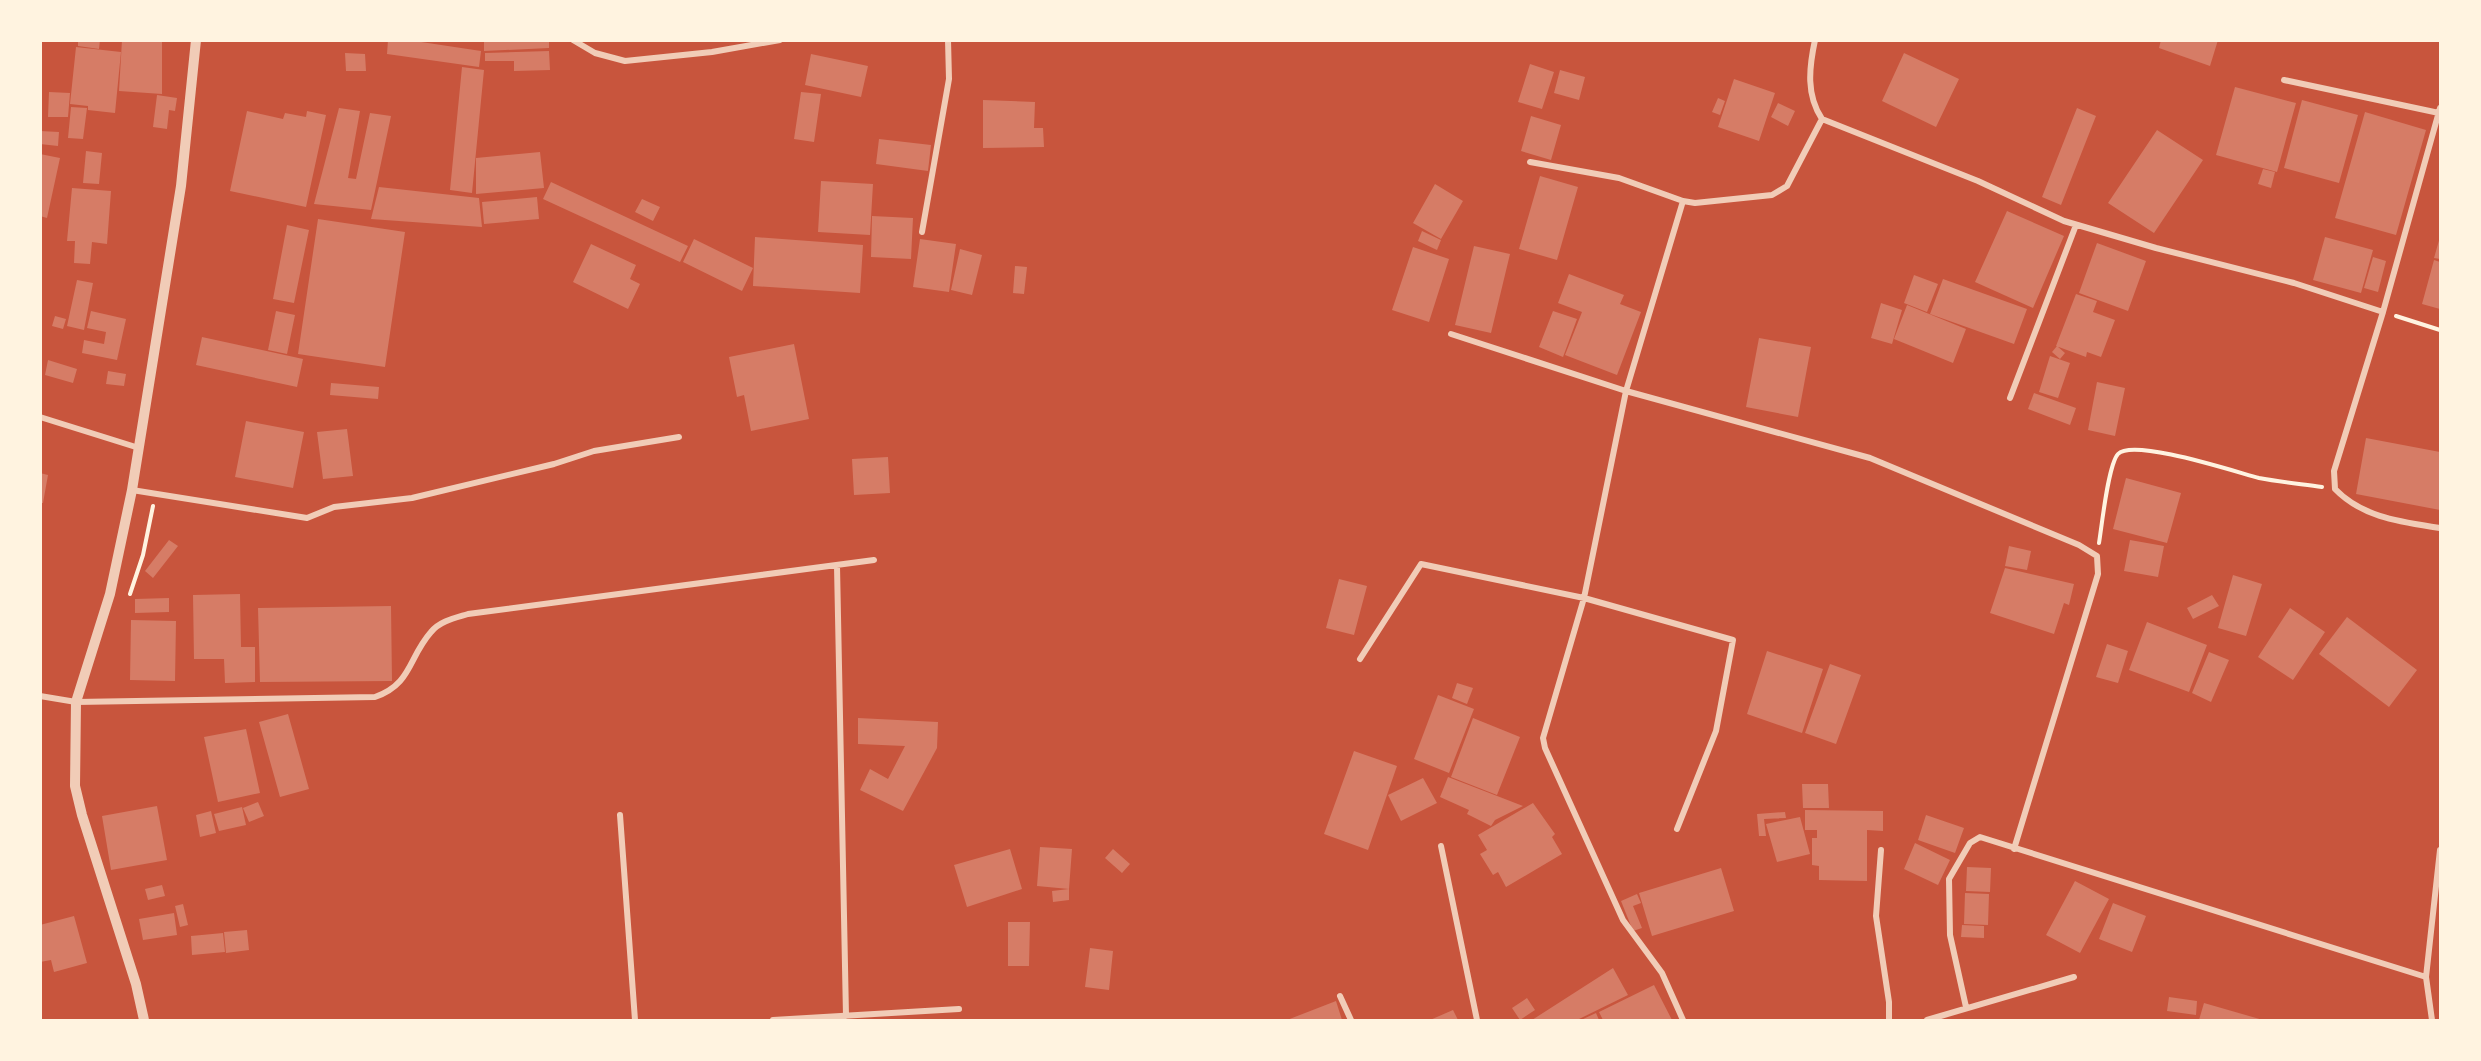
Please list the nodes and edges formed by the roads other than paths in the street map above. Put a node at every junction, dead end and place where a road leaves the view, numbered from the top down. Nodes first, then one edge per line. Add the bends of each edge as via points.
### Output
1 (196, 40) edge
2 (573, 40) edge
3 (780, 40) edge
4 (948, 40) edge
5 (1815, 40) edge
6 (2284, 80) dead end
7 (2440, 111) edge
8 (1822, 119) junction
9 (1530, 162) dead end
10 (1683, 201) junction
11 (2076, 225) junction
12 (922, 232) dead end
13 (2383, 312) junction
14 (1451, 334) dead end
15 (1626, 391) junction
16 (2010, 398) dead end
17 (40, 417) edge
18 (679, 437) dead end
19 (139, 448) junction
20 (132, 490) junction
21 (2440, 528) edge
22 (874, 560) dead end
23 (837, 566) junction
24 (1584, 598) junction
25 (1360, 659) dead end
26 (40, 696) edge
27 (76, 702) junction
28 (620, 815) dead end
29 (1677, 829) dead end
30 (1441, 846) dead end
31 (2014, 849) junction
32 (1881, 850) dead end
33 (2440, 850) edge
34 (2074, 977) dead end
35 (2426, 977) junction
36 (1340, 996) dead end
37 (1966, 1007) junction
38 (959, 1009) dead end
39 (846, 1016) junction
40 (144, 1020) edge
41 (635, 1020) edge
42 (773, 1020) edge
43 (1351, 1020) edge
44 (1477, 1020) edge
45 (1683, 1020) edge
46 (1889, 1020) edge
47 (1927, 1020) edge
48 (2432, 1020) edge

1 - 19 street via 181,186
2 - 3 street via 595,53 626,61
4 - 12 street via 949,79
5 - 8 street via 1808,70 1812,104
6 - 7 street
7 - 13 street
8 - 10 street via 1788,186 1772,195
8 - 11 street
9 - 10 street via 1619,178
10 - 15 street
11 - 13 street via 2294,283
11 - 16 street
13 - 21 street via 2334,471 2335,489 2348,503 2369,513
14 - 15 street
15 - 24 street
15 - 31 street via 1870,458 2097,556 2098,574
17 - 19 street
18 - 20 street via 594,451 412,498 334,507 307,518
19 - 20 street
20 - 27 street via 110,594
22 - 23 street
23 - 27 street via 468,614 443,622 431,632 400,685 375,698
23 - 39 street
24 - 25 street via 1421,564
24 - 29 street via 1733,640 1716,731
24 - 45 street via 1543,738 1545,748 1623,920 1662,973
26 - 27 street
27 - 40 street via 75,786
28 - 41 street
30 - 44 street
31 - 35 street
31 - 37 street via 1980,837 1974,839 1949,879 1950,935
32 - 46 street via 1876,916
33 - 35 street
34 - 37 street
35 - 48 street
36 - 43 street
37 - 47 street
38 - 39 street
39 - 42 street

